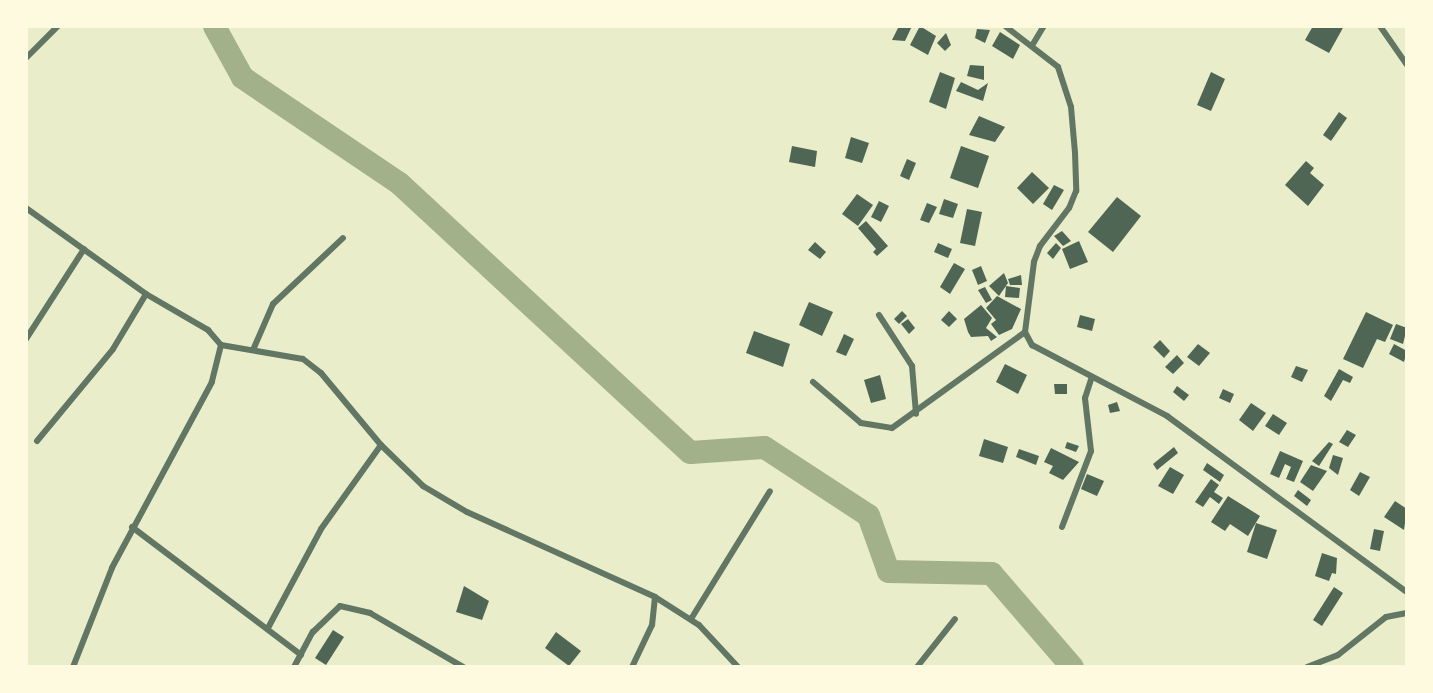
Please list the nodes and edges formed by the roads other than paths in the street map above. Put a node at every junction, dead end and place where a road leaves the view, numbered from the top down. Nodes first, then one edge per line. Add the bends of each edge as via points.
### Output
1 (58, 26) edge
2 (1005, 26) edge
3 (1044, 26) edge
4 (1380, 26) edge
5 (1033, 44) junction
6 (26, 58) edge
7 (1407, 65) edge
8 (26, 208) edge
9 (343, 238) dead end
10 (84, 249) junction
11 (146, 294) junction
12 (879, 315) dead end
13 (1025, 332) junction
14 (26, 339) edge
15 (221, 345) junction
16 (253, 350) junction
17 (1092, 377) junction
18 (813, 382) dead end
19 (916, 414) junction
20 (37, 441) dead end
21 (381, 445) junction
22 (770, 491) dead end
23 (132, 527) junction
24 (1062, 527) dead end
25 (1407, 592) edge
26 (655, 597) junction
27 (1407, 613) edge
28 (691, 619) junction
29 (955, 619) dead end
30 (268, 628) junction
31 (301, 655) junction
32 (72, 667) edge
33 (294, 667) edge
34 (463, 667) edge
35 (632, 667) edge
36 (738, 667) edge
37 (917, 667) edge
38 (1307, 667) edge

1 - 6 street
2 - 5 street
3 - 5 street
4 - 7 street
5 - 13 street via 1058,66 1077,173 1069,208 1040,246 1034,262
8 - 10 street
9 - 16 street via 273,304
10 - 11 street
10 - 14 street
11 - 15 street via 208,330
11 - 20 street via 113,349
12 - 19 street via 912,366
13 - 17 street via 1041,352
13 - 19 street
15 - 16 street
15 - 23 street via 212,383
16 - 21 street via 293,356 314,366
17 - 24 street via 1085,398 1091,451
17 - 25 street via 1167,416
18 - 19 street via 869,426 892,428
21 - 26 street via 423,486 467,512
21 - 30 street via 321,529
22 - 28 street
23 - 30 street
23 - 32 street
26 - 28 street
26 - 35 street via 652,625
27 - 38 street via 1386,617 1338,655
28 - 36 street
29 - 37 street
30 - 31 street
31 - 33 street
31 - 34 street via 327,615 340,607 370,614

